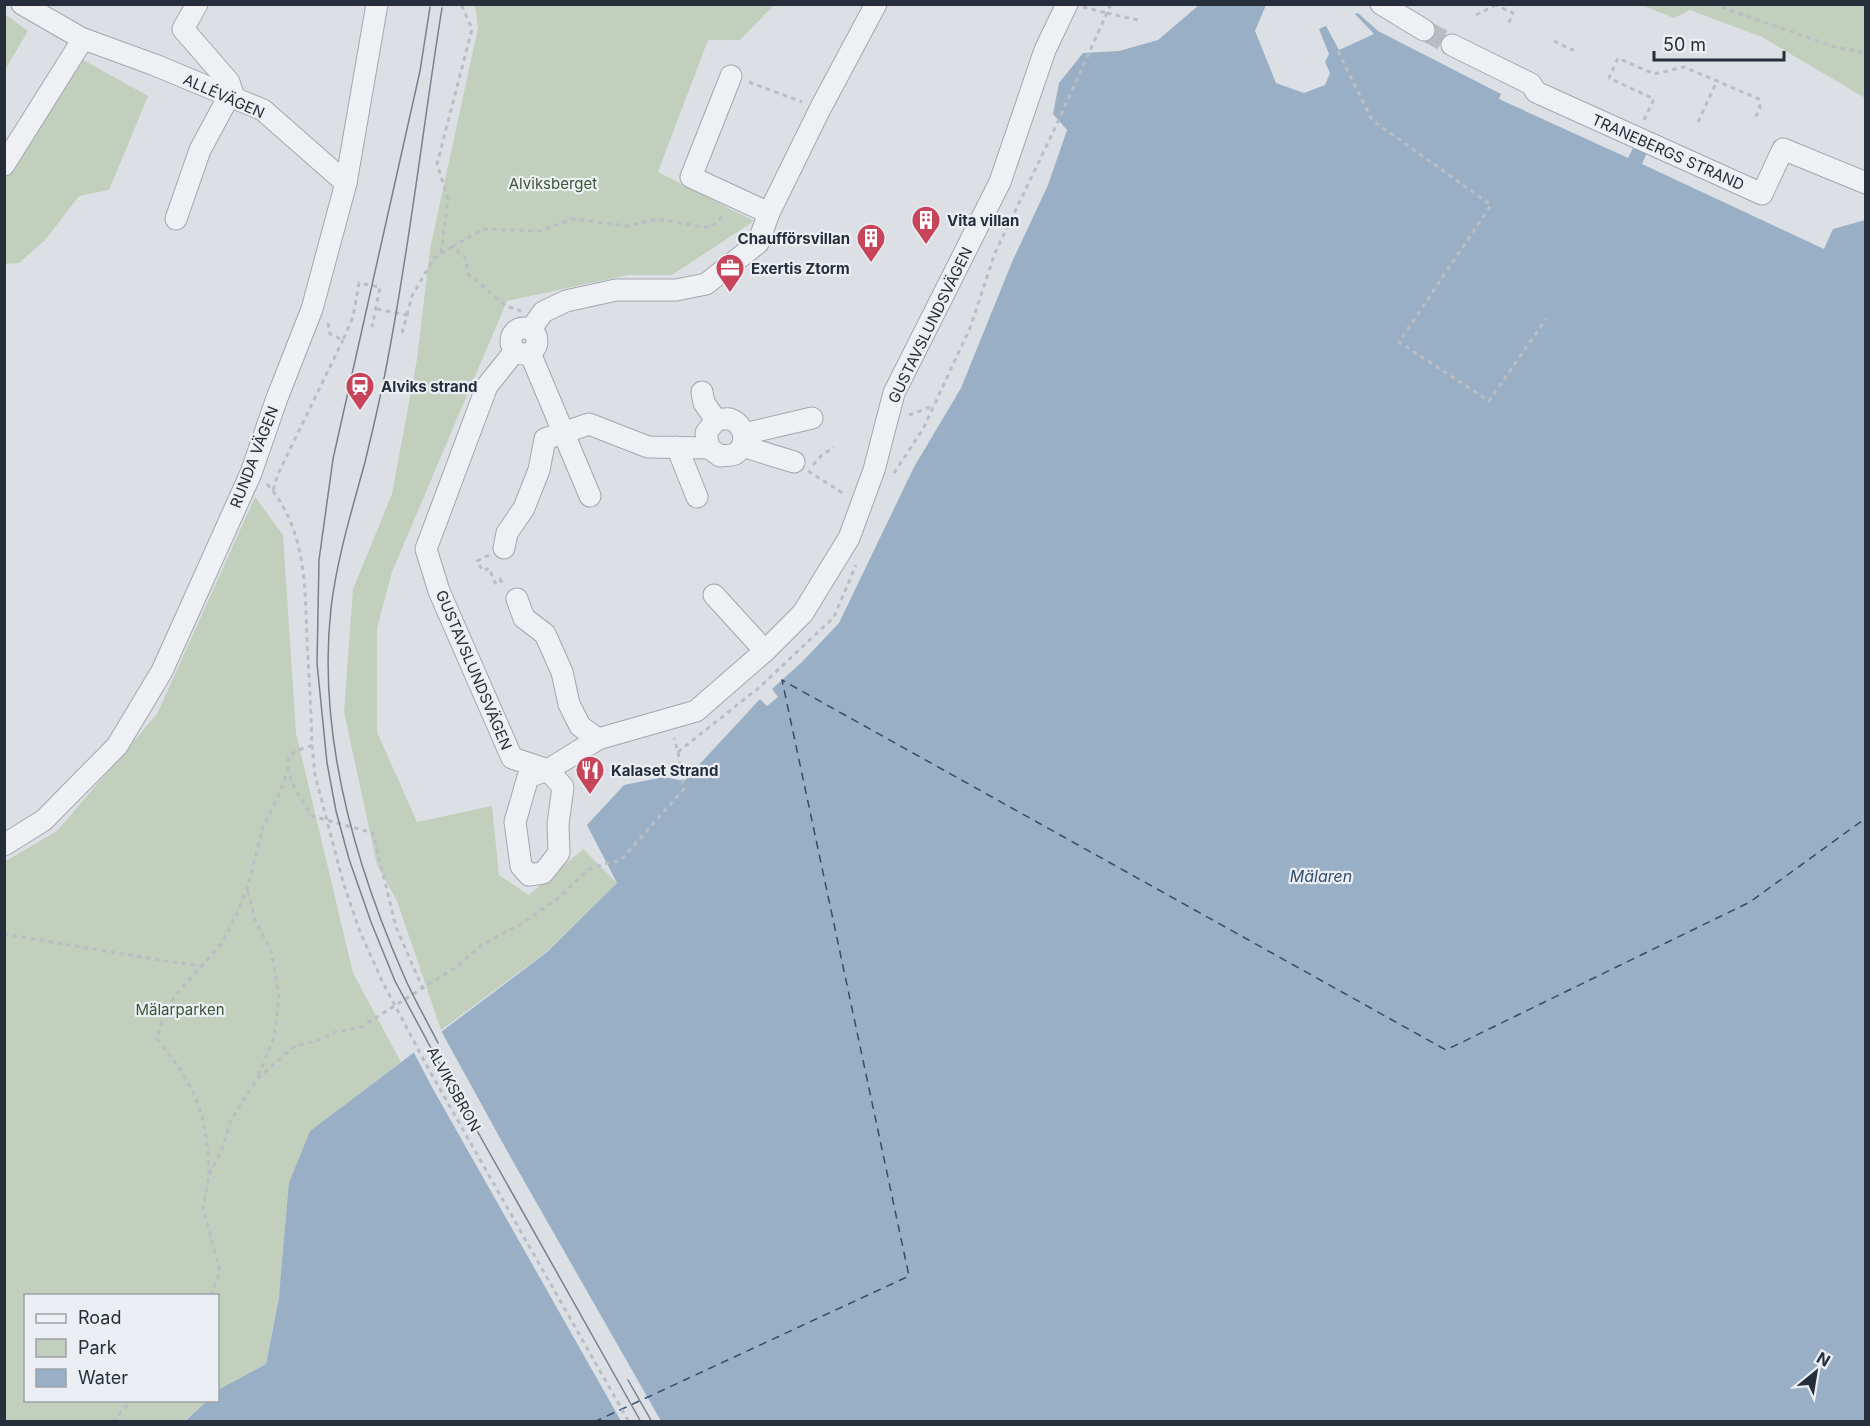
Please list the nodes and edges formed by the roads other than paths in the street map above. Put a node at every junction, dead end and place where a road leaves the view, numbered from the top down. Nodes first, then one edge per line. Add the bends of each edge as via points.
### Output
1 (22, 4) edge
2 (198, 4) edge
3 (377, 4) edge
4 (876, 4) edge
5 (1067, 4) edge
6 (1381, 4) edge
7 (1424, 30) tunnel mouth
8 (83, 39) junction
9 (1452, 45) tunnel mouth
10 (731, 76) road end
11 (232, 97) junction
12 (4, 165) edge
13 (346, 183) junction
14 (1866, 183) edge
15 (769, 213) junction
16 (176, 219) dead end
17 (522, 352) junction
18 (702, 392) dead end
19 (812, 418) dead end
20 (716, 420) junction
21 (564, 432) junction
22 (743, 440) junction
23 (677, 447) junction
24 (709, 448) junction
25 (801, 466) road end
26 (590, 496) dead end
27 (697, 497) dead end
28 (504, 548) road end
29 (511, 594) road end
30 (714, 595) dead end
31 (765, 651) junction
32 (598, 739) junction
33 (4, 845) edge

1 - 8 street, ALLÉVÄGEN
2 - 11 street via 183,29 229,82
3 - 13 street, RUNDA VÄGEN
4 - 15 street, GUSTAVSLUNDSVÄGEN
5 - 31 street, GUSTAVSLUNDSVÄGEN via 1045,50 1000,182 894,393 874,470 849,538 803,613
6 - 7 street
8 - 11 street, ALLÉVÄGEN
8 - 12 street
9 - 14 street, TRANEBERGS STRAND via 1531,84 1536,92 1762,194 1783,149
10 - 15 street via 691,177
11 - 13 street, ALLÉVÄGEN via 263,110
11 - 16 street via 200,150
13 - 33 street, RUNDA VÄGEN via 312,309 251,473 162,671 117,746 44,820
15 - 17 street, GUSTAVSLUNDSVÄGEN via 758,243 706,284 676,290 616,290 566,302 543,312 531,329 521,327 513,333 510,343
17 - 21 street
17 - 32 street, GUSTAVSLUNDSVÄGEN via 487,386 426,549 439,591 512,758 548,770
18 - 20 street via 704,403
19 - 22 street
20 - 22 street via 728,418 739,424
20 - 24 street via 706,433
21 - 23 street via 589,424 648,447
21 - 26 street
21 - 28 street via 545,439 539,470 524,508 507,533
22 - 24 street via 734,454 720,456
22 - 25 street
23 - 24 street
23 - 27 street
29 - 32 street via 524,618 545,634 580,726
30 - 31 street
31 - 32 street, GUSTAVSLUNDSVÄGEN via 696,711

